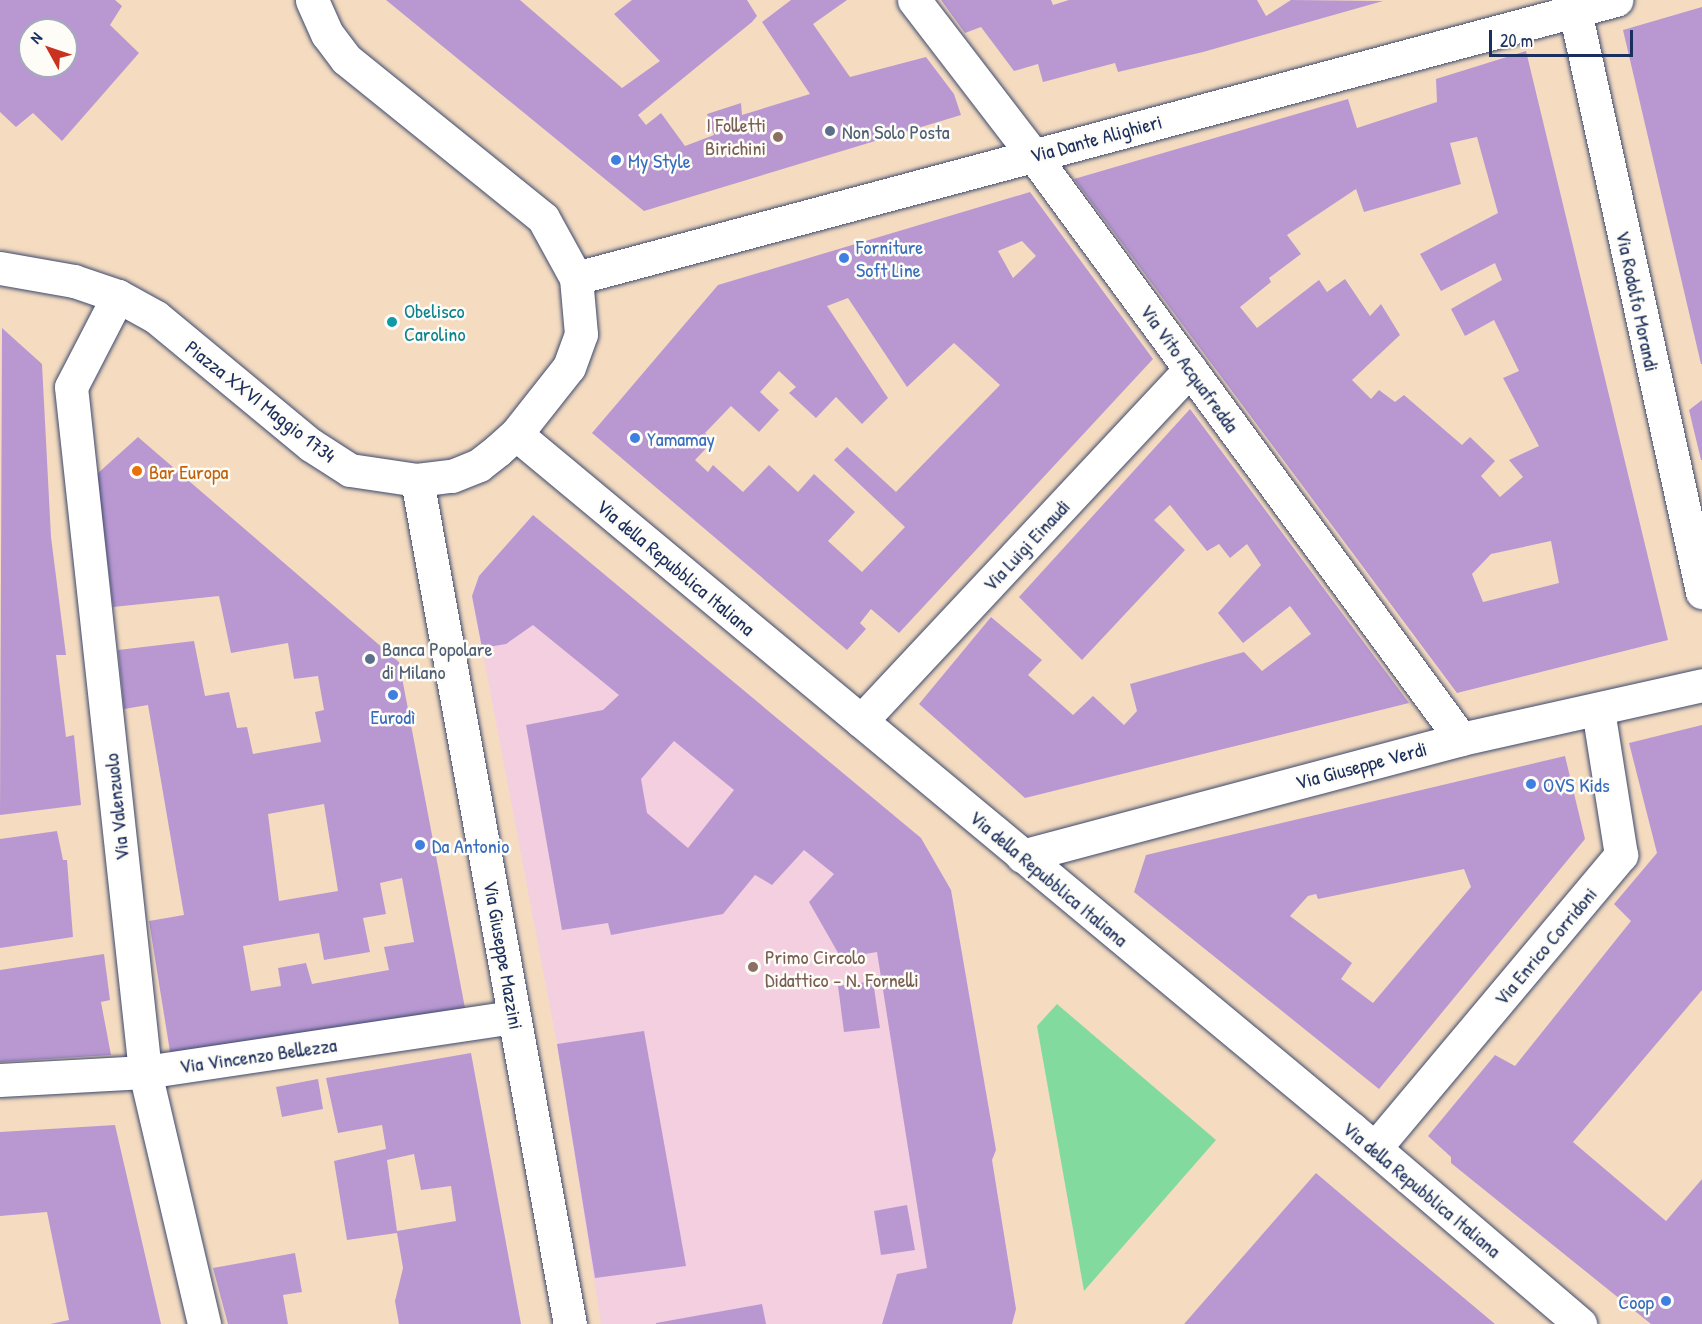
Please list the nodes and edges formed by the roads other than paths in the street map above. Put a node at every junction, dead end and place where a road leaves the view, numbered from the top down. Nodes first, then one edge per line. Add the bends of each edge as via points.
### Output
1 (312, 0) edge
2 (914, 0) edge
3 (1616, 0) edge
4 (1575, 11) junction
5 (1033, 154) junction
6 (2, 272) edge
7 (576, 278) junction
8 (118, 296) junction
9 (1190, 369) junction
10 (516, 434) junction
11 (417, 480) junction
12 (1702, 592) edge
13 (1702, 685) edge
14 (1598, 710) junction
15 (861, 721) junction
16 (1461, 739) junction
17 (1022, 856) junction
18 (514, 1017) junction
19 (145, 1072) junction
20 (0, 1080) edge
21 (1375, 1148) junction
22 (204, 1324) edge
23 (570, 1324) edge
24 (1580, 1324) edge

1 - 7 street via 327,34 346,59 543,218
2 - 5 street, Via Vito Acquafredda
3 - 4 street, Via Dante Alighieri
4 - 5 street, Via Dante Alighieri
4 - 12 street, Via Rodolfo Morandi
5 - 7 street, Via Dante Alighieri
5 - 9 street, Via Vito Acquafredda
6 - 8 street, Piazza XXVI Maggio 1734 via 74,281
7 - 10 street, Piazza XXVI Maggio 1734 via 581,334 569,367
8 - 11 street, Piazza XXVI Maggio 1734 via 156,317 331,459 350,470
8 - 19 street, Via Valenzuolo via 71,387
9 - 15 street, Via Luigi Einaudi
9 - 16 street, Via Vito Acquafredda
10 - 11 street, Piazza XXVI Maggio 1734 via 479,465 452,476
10 - 15 street, Via della Repubblica Italiana
11 - 18 street, Via Giuseppe Mazzini
13 - 14 street, Via Giuseppe Verdi
14 - 16 street, Via Giuseppe Verdi
14 - 21 street, Via Enrico Corridoni via 1621,855
15 - 17 street, Via della Repubblica Italiana
16 - 17 street, Via Giuseppe Verdi
17 - 21 street, Via della Repubblica Italiana
18 - 19 street, Via Vincenzo Bellezza
18 - 23 street, Via Giuseppe Mazzini
19 - 20 street, Via Vincenzo Bellezza
19 - 22 street, Via Valenzuolo
21 - 24 street, Via della Repubblica Italiana

